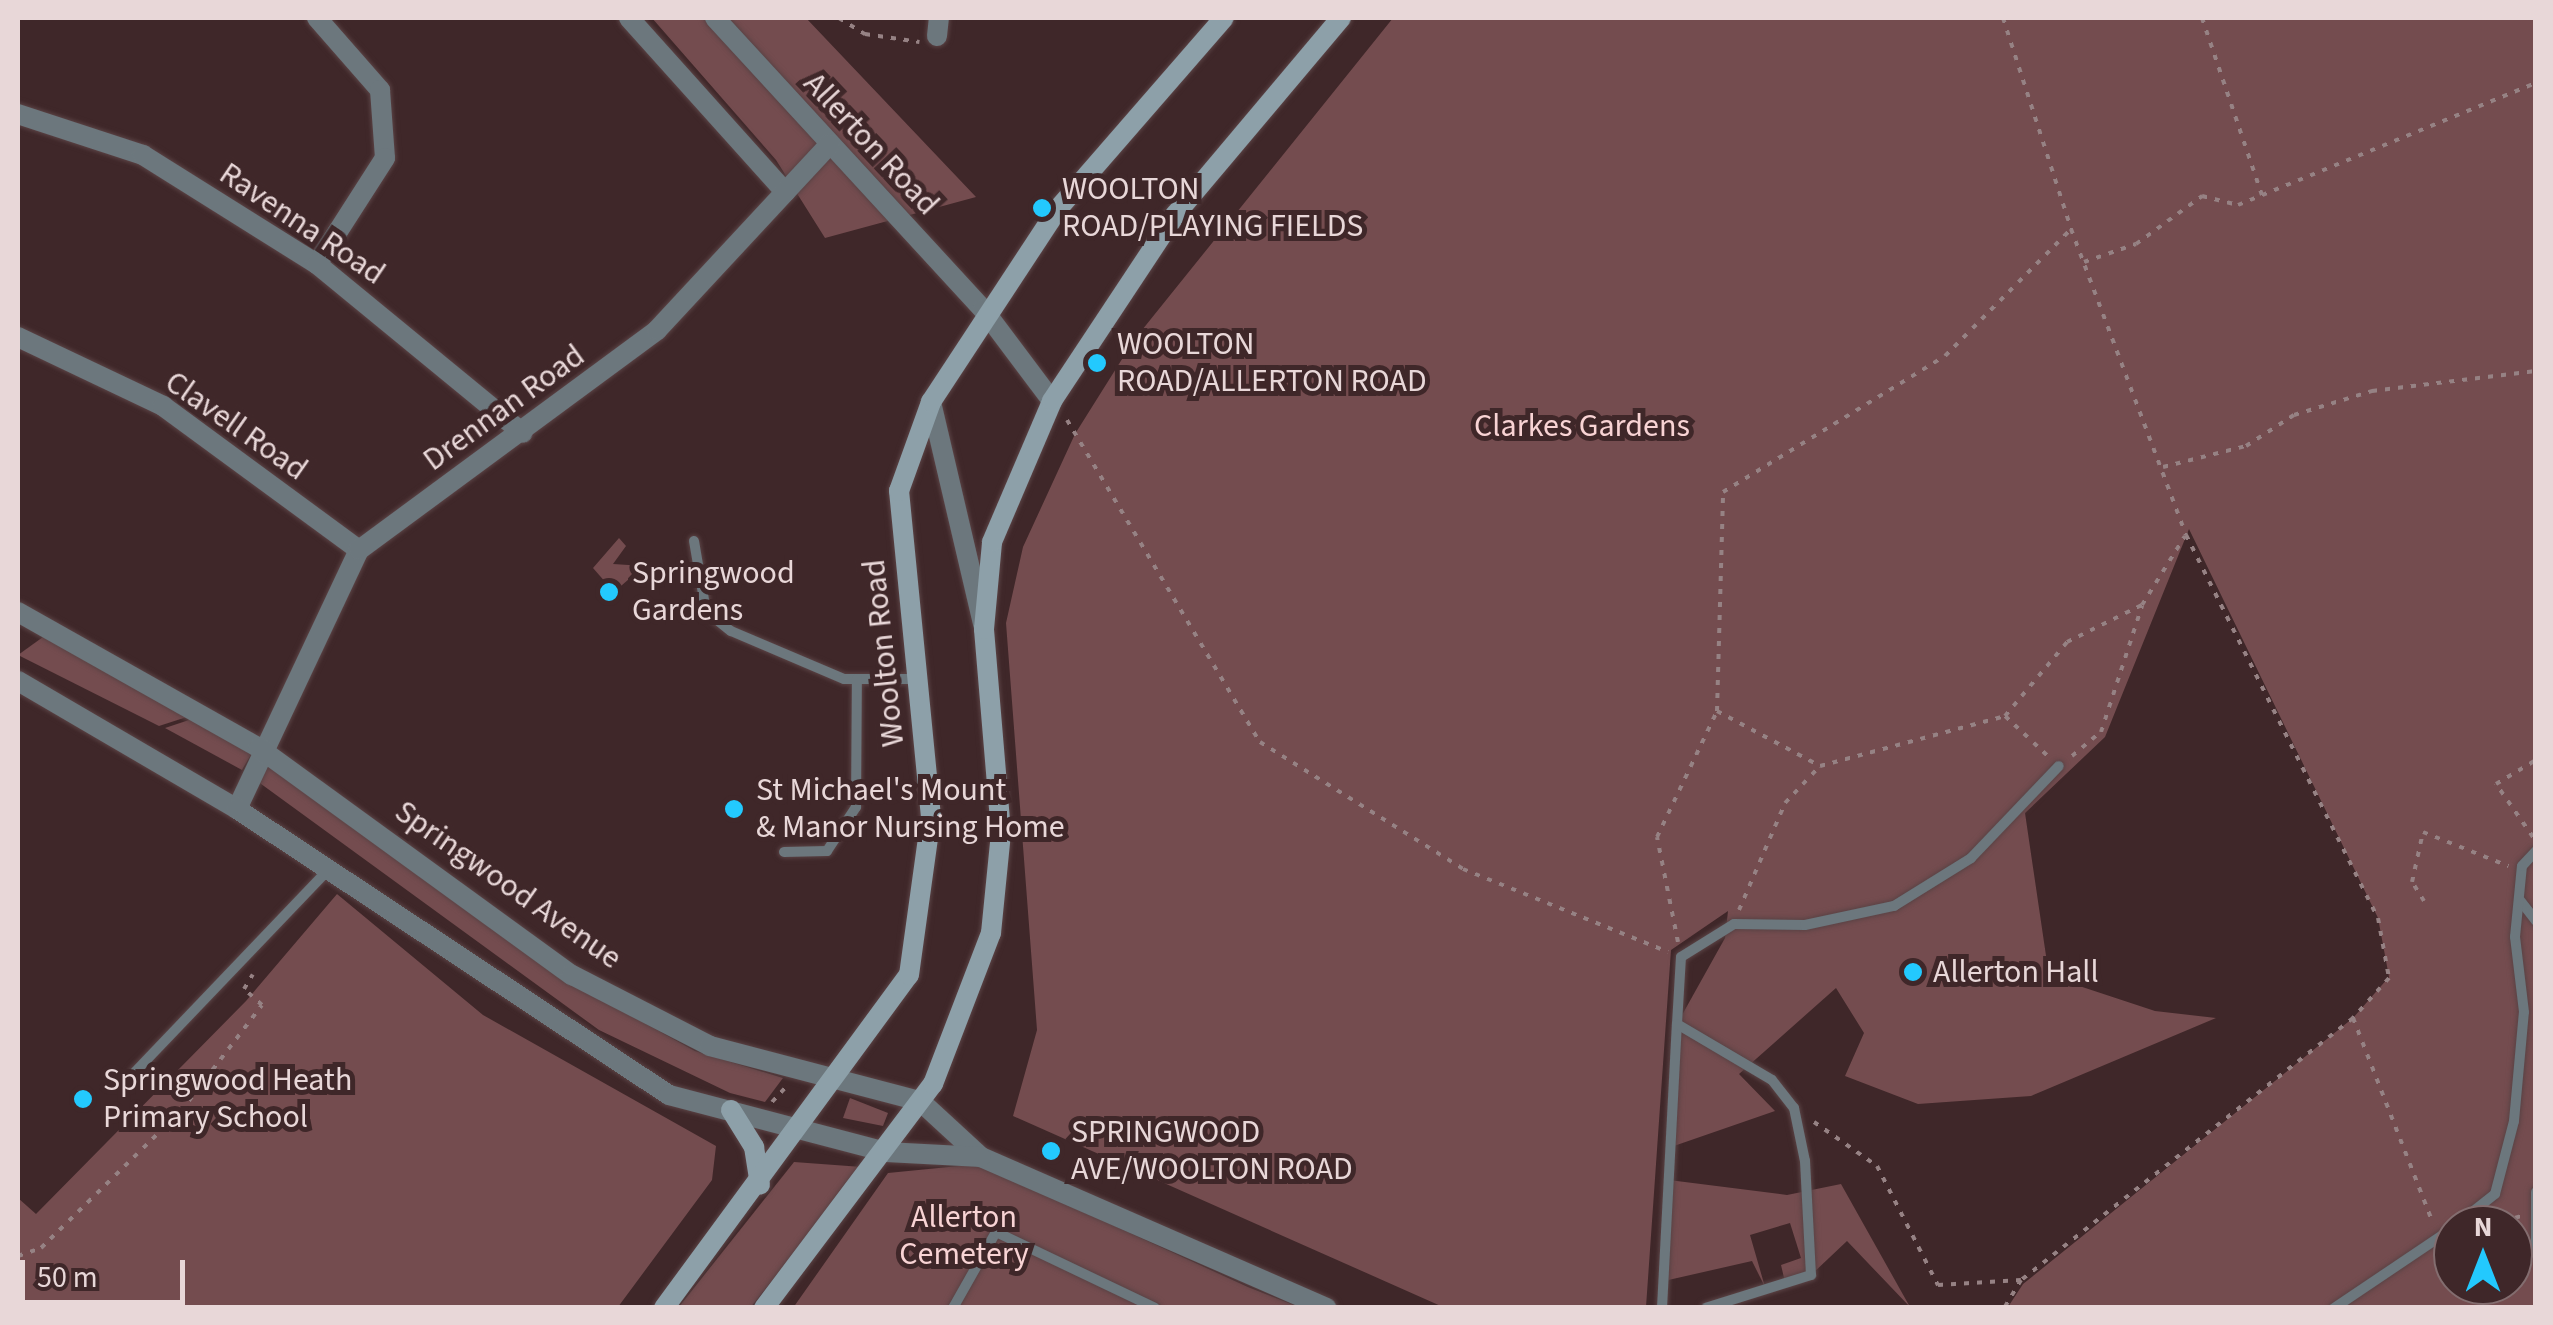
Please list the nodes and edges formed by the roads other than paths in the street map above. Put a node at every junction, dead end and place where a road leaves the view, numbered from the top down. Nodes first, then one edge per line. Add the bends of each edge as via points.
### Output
1 (317, 18) edge
2 (629, 18) edge
3 (715, 18) edge
4 (1224, 18) edge
5 (1340, 18) edge
6 (18, 114) edge
7 (830, 144) junction
8 (786, 192) junction
9 (317, 264) junction
10 (984, 309) junction
11 (18, 336) edge
12 (1052, 401) junction
13 (931, 402) junction
14 (523, 433) junction
15 (694, 541) dead end
16 (359, 550) junction
17 (18, 612) edge
18 (984, 629) junction
19 (858, 679) junction
20 (916, 680) junction
21 (18, 682) edge
22 (259, 748) junction
23 (2059, 766) road end
24 (237, 810) junction
25 (2536, 851) edge
26 (784, 852) dead end
27 (328, 870) junction
28 (2519, 899) junction
29 (2536, 921) edge
30 (1677, 1024) junction
31 (134, 1073) dead end
32 (840, 1079) junction
33 (920, 1101) junction
34 (731, 1110) junction
35 (804, 1128) junction
36 (886, 1152) junction
37 (982, 1157) junction
38 (760, 1185) junction
39 (2536, 1192) edge
40 (2481, 1205) edge
41 (2433, 1243) edge
42 (2536, 1254) edge
43 (664, 1308) edge
44 (764, 1308) edge
45 (953, 1308) edge
46 (1154, 1308) edge
47 (1326, 1308) edge
48 (1662, 1308) edge
49 (1706, 1308) edge
50 (2334, 1308) edge

1 - 9 street via 380,90 386,158
2 - 8 street
3 - 7 street, Allerton Road
4 - 10 main road, Woolton Road
5 - 12 main road via 1175,215
6 - 9 street, Ravenna Road via 143,155
7 - 8 street, Drennan Road
7 - 10 street, Allerton Road
8 - 14 street, Drennan Road via 658,330
9 - 14 street, Ravenna Road
10 - 12 street, Allerton Road
10 - 13 main road, Woolton Road
11 - 16 street, Clavell Road via 163,406
12 - 18 main road via 992,542
13 - 18 street
13 - 20 main road, Woolton Road via 899,491
14 - 16 street, Drennan Road
15 - 19 lane via 706,612 731,630
16 - 22 street, Drennan Road
17 - 22 street, Springwood Avenue
18 - 33 main road via 1001,832 991,933
19 - 20 lane
19 - 26 lane via 856,807 827,851
20 - 32 main road, Woolton Road via 931,817 908,975
21 - 24 street, Springwood Avenue
22 - 24 street, Drennan Road
22 - 32 street, Springwood Avenue via 572,975 710,1046
23 - 30 lane via 1971,858 1894,906 1805,925 1734,924 1681,957
24 - 27 street, Springwood Avenue
25 - 28 lane via 2522,871
27 - 31 lane
27 - 34 street, Springwood Avenue via 669,1095
28 - 29 lane
28 - 40 lane via 2524,1012 2514,1121 2495,1194
30 - 48 lane
30 - 49 lane via 1772,1080 1794,1108 1811,1275
32 - 33 street, Springwood Avenue
32 - 35 main road, Woolton Road
33 - 36 main road
33 - 37 street, Springwood Avenue
34 - 35 street, Springwood Avenue
34 - 38 main road via 754,1147
35 - 36 street, Springwood Avenue
35 - 38 main road, Woolton Road
36 - 37 street, Springwood Avenue
36 - 44 main road
37 - 47 street, Springwood Avenue
38 - 43 main road, Woolton Road
39 - 42 lane
41 - 50 lane
45 - 46 lane via 996,1232

